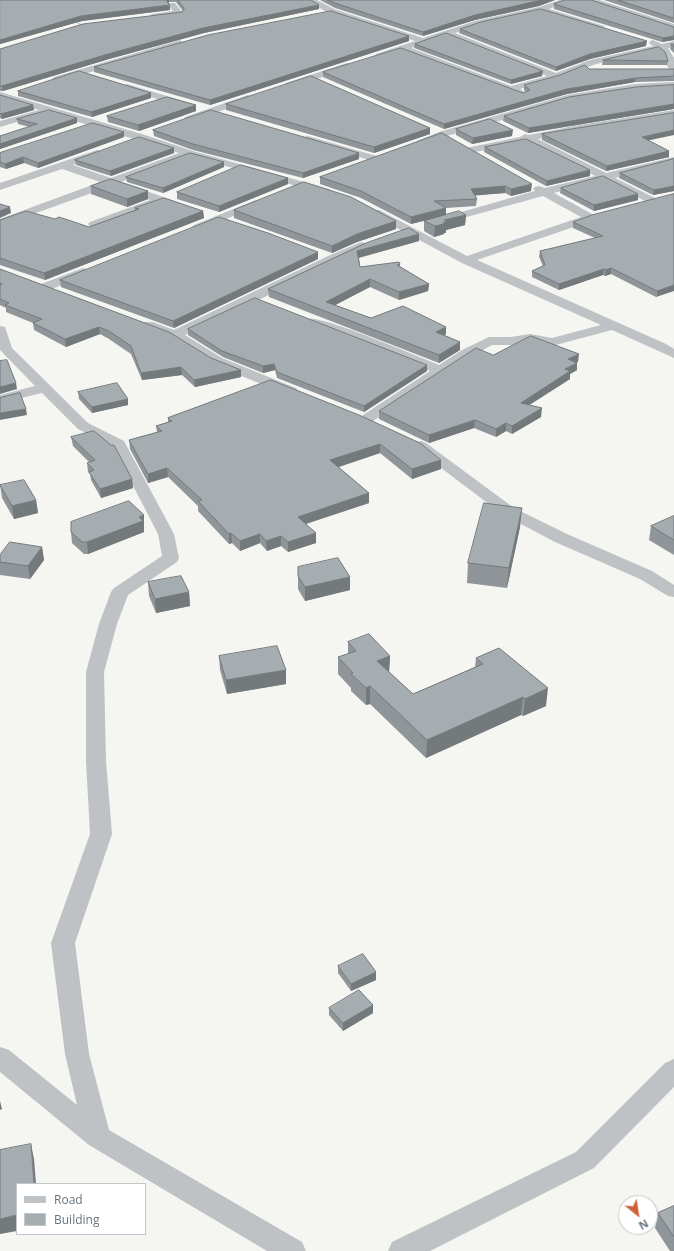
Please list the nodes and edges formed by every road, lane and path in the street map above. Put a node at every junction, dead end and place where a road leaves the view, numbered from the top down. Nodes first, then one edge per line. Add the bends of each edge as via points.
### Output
1 (311, 0) edge
2 (568, 0) edge
3 (590, 0) edge
4 (172, 5) dead end
5 (541, 8) junction
6 (331, 12) junction
7 (317, 14) edge
8 (147, 16) edge
9 (72, 21) edge
10 (82, 26) edge
11 (674, 26) edge
12 (607, 30) edge
13 (446, 33) junction
14 (641, 40) edge
15 (424, 41) junction
16 (185, 42) edge
17 (674, 44) edge
18 (660, 46) junction
19 (402, 48) junction
20 (368, 59) edge
21 (354, 64) edge
22 (578, 68) junction
23 (602, 70) edge
24 (671, 70) edge
25 (79, 72) junction
26 (556, 76) junction
27 (311, 77) junction
28 (101, 79) edge
29 (49, 82) edge
30 (115, 83) edge
31 (325, 83) edge
32 (674, 86) edge
33 (282, 87) edge
34 (511, 89) junction
35 (18, 91) edge
36 (260, 94) edge
37 (1, 95) edge
38 (165, 98) junction
39 (151, 103) edge
40 (544, 104) junction
41 (50, 110) junction
42 (209, 112) junction
43 (674, 114) edge
44 (224, 115) edge
45 (107, 118) edge
46 (492, 121) junction
47 (182, 122) edge
48 (92, 123) junction
49 (0, 124) edge
50 (78, 128) edge
51 (429, 128) edge
52 (155, 132) edge
53 (443, 134) junction
54 (141, 137) junction
55 (301, 137) edge
56 (529, 139) junction
57 (127, 142) edge
58 (413, 146) edge
59 (463, 146) junction
60 (105, 150) edge
61 (189, 153) junction
62 (483, 158) edge
63 (674, 160) edge
64 (361, 164) edge
65 (62, 165) junction
66 (239, 167) junction
67 (225, 173) edge
68 (607, 177) junction
69 (318, 179) dead end
70 (110, 182) junction
71 (304, 184) junction
72 (530, 184) edge
73 (0, 187) edge
74 (543, 192) junction
75 (282, 193) edge
76 (175, 194) dead end
77 (333, 194) edge
78 (667, 197) edge
79 (268, 199) edge
80 (161, 200) junction
81 (653, 201) junction
82 (362, 205) edge
83 (639, 205) edge
84 (610, 212) edge
85 (589, 217) junction
86 (217, 219) junction
87 (0, 223) edge
88 (231, 223) edge
89 (94, 224) edge
90 (188, 230) edge
91 (410, 230) junction
92 (396, 235) edge
93 (375, 242) edge
94 (317, 253) edge
95 (332, 258) junction
96 (466, 260) junction
97 (95, 267) edge
98 (30, 281) edge
99 (45, 287) junction
100 (66, 295) edge
101 (256, 298) junction
102 (270, 304) edge
103 (132, 319) edge
104 (304, 319) edge
105 (613, 326) junction
106 (0, 330) edge
107 (176, 335) junction
108 (674, 354) edge
109 (441, 371) junction
110 (46, 388) junction
111 (307, 398) edge
112 (0, 399) edge
113 (351, 415) edge
114 (365, 420) junction
115 (379, 426) edge
116 (405, 439) edge
117 (674, 592) edge
118 (0, 1056) edge
119 (674, 1070) edge
120 (98, 1138) junction
121 (292, 1251) edge
122 (402, 1251) edge

1 - 6 street
2 - 5 street
3 - 11 street
4 - 8 street via 179,13
5 - 12 street
5 - 13 street
6 - 7 street
6 - 15 street
9 - 10 path
13 - 15 street
13 - 26 street
14 - 18 street
15 - 19 street
16 - 25 street
17 - 18 street
18 - 22 street
18 - 24 street via 670,55
19 - 20 street
19 - 34 street
21 - 27 street
22 - 23 street
22 - 26 street
25 - 28 street
25 - 29 street
26 - 34 street
27 - 31 street
27 - 33 street
30 - 38 street
32 - 40 street via 634,87
34 - 40 street
35 - 37 street
36 - 42 street
37 - 41 street
38 - 39 street
38 - 42 street
40 - 46 street
41 - 48 street
41 - 49 street
42 - 44 street
42 - 47 street
43 - 56 street via 574,128
45 - 48 street
46 - 53 street
46 - 56 street
48 - 50 street
48 - 54 street
51 - 53 street
52 - 54 street
53 - 58 street
53 - 59 street
54 - 57 street
54 - 61 street
55 - 64 street via 380,158
56 - 59 street
56 - 68 street
59 - 62 street
60 - 65 street
61 - 66 street
61 - 70 street
63 - 68 street
65 - 70 street
65 - 73 street
66 - 67 street
66 - 71 street
68 - 74 street
68 - 81 street
69 - 71 street
70 - 80 street
70 - 87 street
71 - 75 street
71 - 77 street
72 - 74 street
74 - 85 street
74 - 91 street
76 - 80 street
78 - 81 street
79 - 86 street
80 - 86 street
80 - 89 street
81 - 83 street
82 - 91 street
84 - 85 street
85 - 96 street
86 - 88 street
86 - 90 street
91 - 92 street
91 - 96 street
93 - 95 street
94 - 95 street
95 - 101 street
96 - 105 street
97 - 99 street
98 - 99 street
99 - 100 street
101 - 102 street
101 - 107 street
103 - 107 street
104 - 109 street
105 - 108 street
105 - 109 street via 552,342 530,338 490,341
106 - 110 street via 6,348
107 - 111 street via 217,361
109 - 114 street
110 - 112 street
110 - 120 street via 83,426 119,444 166,534 171,558 120,592 94,672 101,834 63,943 77,1054
113 - 114 street
114 - 115 street
116 - 117 street via 426,448 508,511 561,538 646,575
118 - 120 street
119 - 122 street via 585,1160
120 - 121 street

